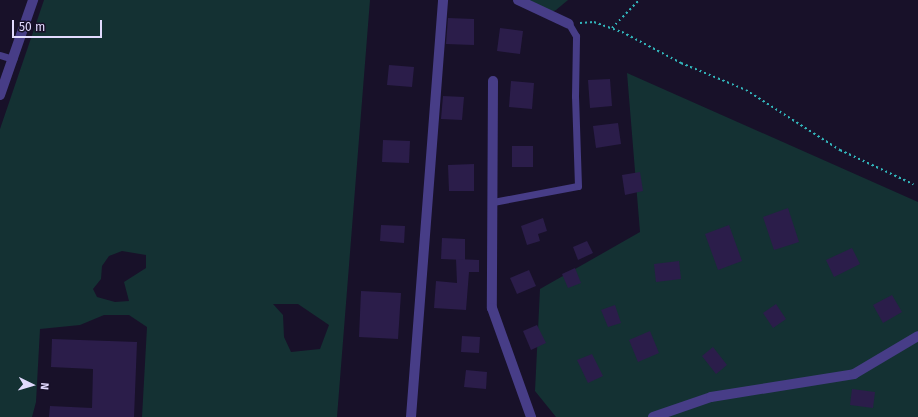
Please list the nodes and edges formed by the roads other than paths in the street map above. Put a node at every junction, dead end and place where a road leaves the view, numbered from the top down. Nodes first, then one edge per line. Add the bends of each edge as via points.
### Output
1 (33, 0) edge
2 (443, 0) edge
3 (518, 0) edge
4 (569, 24) joint
5 (0, 55) edge
6 (13, 59) junction
7 (493, 81) dead end
8 (0, 95) edge
9 (493, 202) junction
10 (918, 336) edge
11 (411, 417) edge
12 (532, 417) edge
13 (653, 417) edge

1 - 6 street
2 - 11 street
3 - 4 street
4 - 9 lane via 576,36 578,186
5 - 6 lane
6 - 8 street
7 - 9 street
9 - 12 street via 492,308
10 - 13 street via 854,374 712,397

